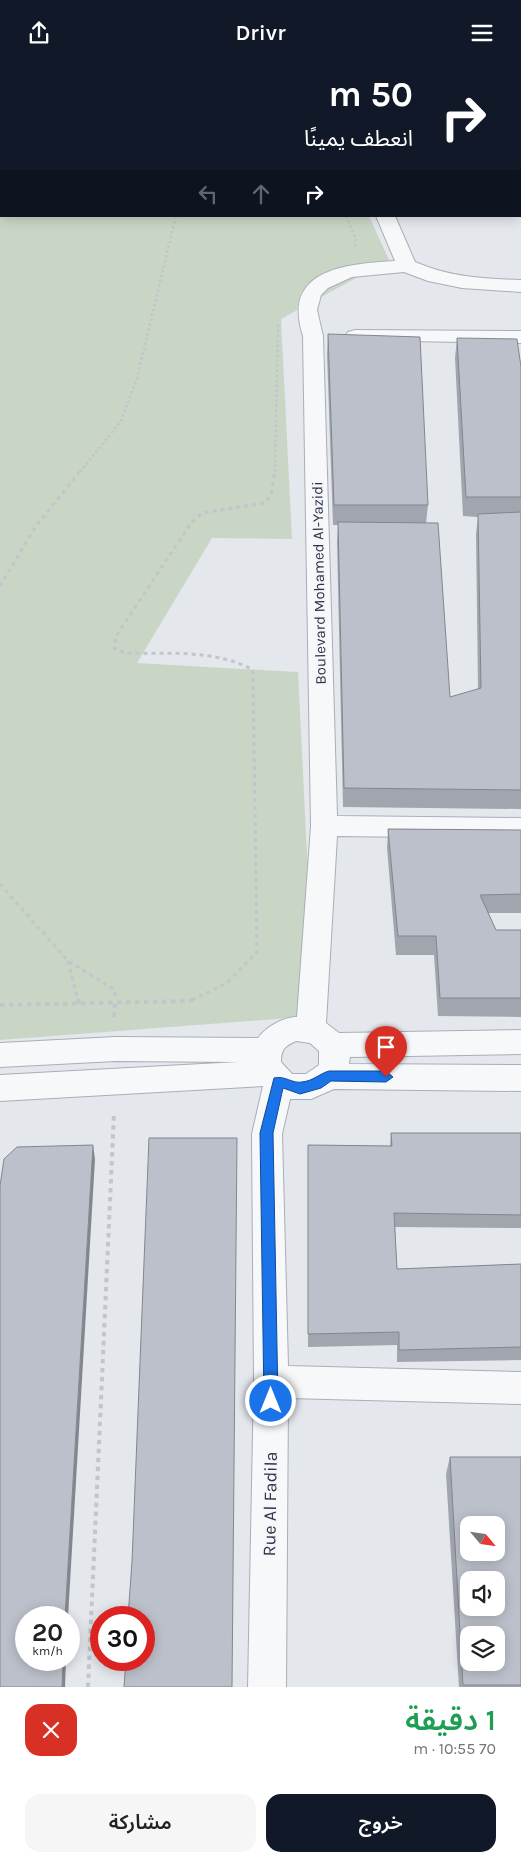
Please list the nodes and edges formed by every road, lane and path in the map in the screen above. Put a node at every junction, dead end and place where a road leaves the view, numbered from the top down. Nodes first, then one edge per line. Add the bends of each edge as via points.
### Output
1 (176, 217) edge
2 (346, 217) edge
3 (385, 217) edge
4 (355, 248) dead end
5 (407, 266) junction
6 (521, 285) edge
7 (278, 322) dead end
8 (313, 336) junction
9 (521, 337) edge
10 (0, 586) edge
11 (324, 826) junction
12 (521, 828) edge
13 (0, 884) edge
14 (68, 961) junction
15 (113, 1003) junction
16 (79, 1004) junction
17 (0, 1005) edge
18 (321, 1038) junction
19 (521, 1042) edge
20 (116, 1049) junction
21 (0, 1055) edge
22 (271, 1068) junction
23 (329, 1076) junction
24 (521, 1078) edge
25 (115, 1082) junction
26 (0, 1088) edge
27 (271, 1382) junction
28 (521, 1387) edge
29 (88, 1687) edge
30 (267, 1687) edge

1 - 10 path via 137,377 121,421 36,526
2 - 4 path via 356,239
3 - 5 street
5 - 6 street via 463,284
5 - 8 street, Boulevard Mohamed Al-Yazidi via 356,270 319,286 307,307
7 - 15 path via 275,478 271,496 264,503 202,513 191,523 116,636 114,648 125,653 222,658 242,662 253,670 257,952 227,983 190,1001
8 - 9 street
8 - 11 street, Boulevard Mohamed Al-Yazidi
11 - 12 street
11 - 18 street, Boulevard Mohamed Al-Yazidi
13 - 14 path
14 - 15 path via 115,990
14 - 16 path
15 - 16 path
15 - 20 path
16 - 17 path
18 - 19 street
18 - 22 street via 292,1029 276,1036
18 - 23 street via 335,1064
20 - 21 street
20 - 22 street
22 - 23 street via 300,1088 316,1085
22 - 25 street
22 - 27 street, Rue Al Fadila via 267,1133
23 - 24 street
25 - 26 street
25 - 29 path
27 - 28 street
27 - 30 street, Rue Al Fadila

